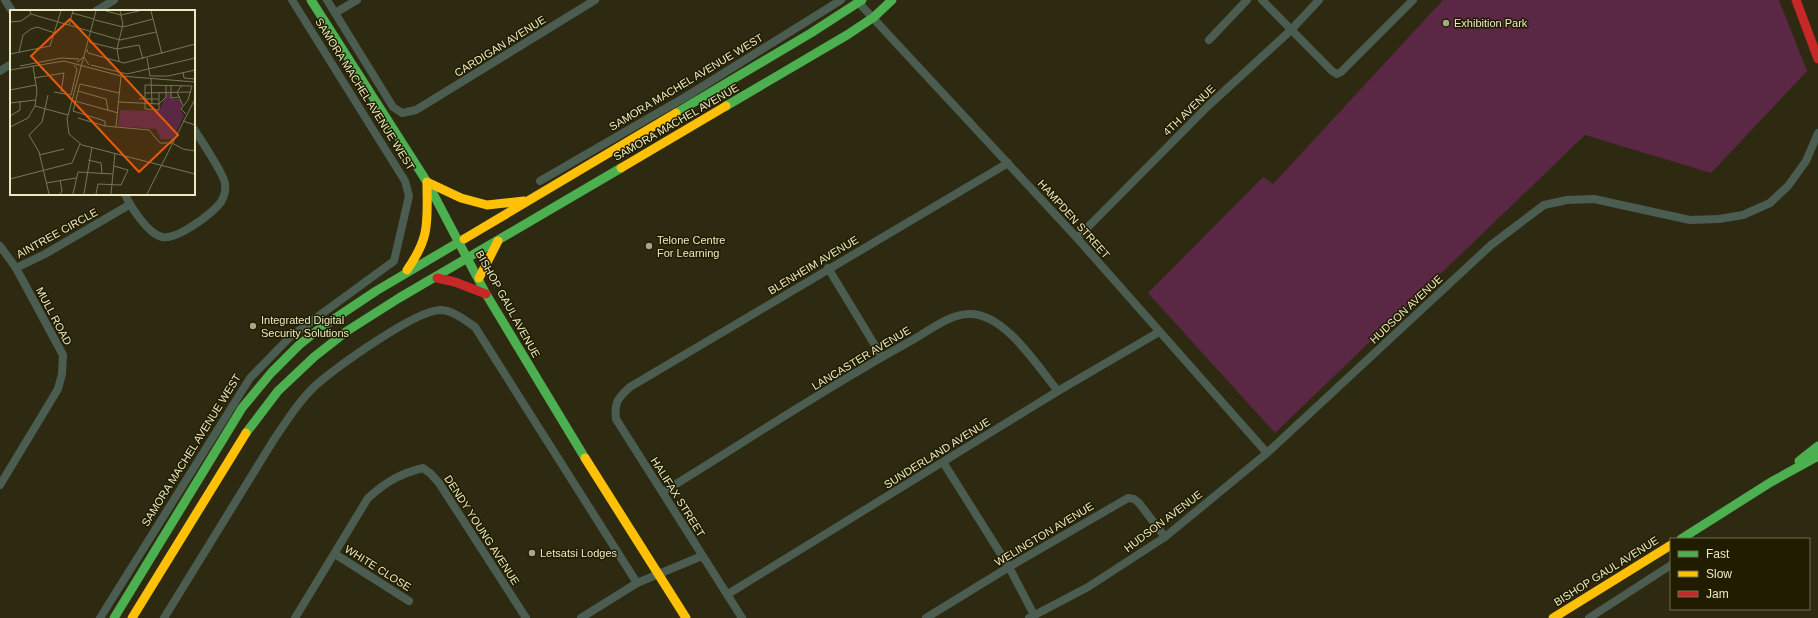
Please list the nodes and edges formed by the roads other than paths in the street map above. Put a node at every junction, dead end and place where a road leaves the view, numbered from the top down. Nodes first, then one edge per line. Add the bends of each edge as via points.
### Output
1 (6, 0) edge
2 (114, 0) edge
3 (292, 0) edge
4 (311, 0) edge
5 (327, 0) edge
6 (357, 0) edge
7 (595, 0) edge
8 (842, 0) edge
9 (892, 0) edge
10 (1247, 0) edge
11 (1262, 0) edge
12 (1319, 0) edge
13 (1413, 0) edge
14 (1796, 0) edge
15 (861, 1) edge
16 (11, 10) edge
17 (98, 10) edge
18 (335, 13) junction
19 (874, 17) junction
20 (1290, 31) junction
21 (1209, 40) dead end
22 (1818, 58) edge
23 (10, 65) edge
24 (0, 71) edge
25 (195, 131) edge
26 (1818, 133) edge
27 (1008, 163) junction
28 (540, 181) dead end
29 (427, 182) junction
30 (125, 195) edge
31 (529, 200) junction
32 (130, 205) junction
33 (500, 238) junction
34 (1077, 238) junction
35 (460, 242) junction
36 (0, 246) edge
37 (468, 258) junction
38 (16, 268) junction
39 (828, 268) junction
40 (406, 273) junction
41 (436, 278) junction
42 (479, 278) junction
43 (486, 294) junction
44 (1159, 332) junction
45 (882, 357) junction
46 (630, 387) joint
47 (1058, 391) junction
48 (1818, 446) edge
49 (1267, 453) junction
50 (1818, 456) edge
51 (943, 462) junction
52 (1771, 482) junction
53 (0, 485) edge
54 (663, 492) junction
55 (1165, 536) junction
56 (1683, 538) edge
57 (1670, 546) edge
58 (335, 554) junction
59 (702, 556) junction
60 (1670, 566) edge
61 (1009, 567) junction
62 (658, 574) junction
63 (637, 583) junction
64 (728, 594) junction
65 (409, 601) dead end
66 (1032, 616) edge
67 (100, 618) edge
68 (114, 618) edge
69 (132, 618) edge
70 (164, 618) edge
71 (295, 618) edge
72 (526, 618) edge
73 (581, 618) edge
74 (686, 618) edge
75 (742, 618) edge
76 (926, 618) edge
77 (1553, 618) edge
78 (1588, 618) edge

1 - 16 street
2 - 17 street
3 - 67 street, SAMORA MACHEL AVENUE WEST via 405,182 409,196 394,261 290,337 250,378
4 - 29 main road, BISHOP GAUL AVENUE
5 - 18 street
6 - 18 street
7 - 18 street, CARDIGAN AVENUE via 416,110 402,112 393,107
8 - 28 street, SAMORA MACHEL AVENUE WEST via 687,96
9 - 19 main road, SAMORA MACHEL AVENUE
10 - 21 street
11 - 20 street
12 - 20 street, 4TH AVENUE
13 - 20 street via 1337,74
14 - 22 main road
15 - 19 street, HAMPDEN STREET
15 - 31 main road, SAMORA MACHEL AVENUE
19 - 27 street, HAMPDEN STREET
19 - 33 main road, SAMORA MACHEL AVENUE via 769,82
20 - 34 street, 4TH AVENUE via 1204,111
23 - 24 street
25 - 32 street via 226,183 220,203 198,222 174,236 162,237 151,231
26 - 49 street, HUDSON AVENUE via 1806,161 1788,186 1770,203 1743,215 1690,220 1594,199 1567,200 1544,205 1491,245
27 - 34 street, HAMPDEN STREET
27 - 39 street, BLENHEIM AVENUE
29 - 31 main road via 461,198 487,205
29 - 35 main road, BISHOP GAUL AVENUE
29 - 40 main road via 427,230 419,253
30 - 32 street
31 - 35 main road, SAMORA MACHEL AVENUE
32 - 38 street, AINTREE CIRCLE
33 - 37 main road, SAMORA MACHEL AVENUE
33 - 42 main road
34 - 44 street, HAMPDEN STREET
35 - 37 main road, BISHOP GAUL AVENUE
35 - 40 main road, SAMORA MACHEL AVENUE WEST
36 - 38 street, MULL ROAD
37 - 41 main road
37 - 42 main road, BISHOP GAUL AVENUE
38 - 53 street, MULL ROAD via 63,355 62,374 58,388
39 - 45 street
39 - 46 street, BLENHEIM AVENUE
40 - 68 main road, SAMORA MACHEL AVENUE WEST via 319,329 271,372 242,408
41 - 43 main road
41 - 69 main road via 347,331 314,357 278,391 242,439
42 - 43 main road, BISHOP GAUL AVENUE
43 - 62 main road, BISHOP GAUL AVENUE via 559,417
44 - 47 street, SUNDERLAND AVENUE
44 - 49 street, HAMPDEN STREET
45 - 47 street, LANCASTER AVENUE via 953,317 970,314 990,318 1001,326
45 - 54 street, LANCASTER AVENUE
46 - 54 street, HALIFAX STREET via 614,406 616,419
47 - 51 street, SUNDERLAND AVENUE
48 - 52 main road
49 - 55 street, HUDSON AVENUE
50 - 52 main road
51 - 61 street
51 - 64 street, SUNDERLAND AVENUE
52 - 56 main road
54 - 59 street, HALIFAX STREET
55 - 61 street, WELINGTON AVENUE via 1139,504 1128,498
55 - 66 street, HUDSON AVENUE via 1088,586
57 - 77 main road, BISHOP GAUL AVENUE
58 - 65 street, WHITE CLOSE
58 - 71 street, DENDY YOUNG AVENUE
58 - 72 street, DENDY YOUNG AVENUE via 368,498 385,483 406,472 423,468 439,483
59 - 62 street
59 - 64 street, HALIFAX STREET
60 - 78 street
61 - 66 street
61 - 76 street, WELINGTON AVENUE
62 - 63 street
62 - 74 main road, BISHOP GAUL AVENUE
63 - 70 street via 475,327 459,316 440,310 419,316 355,355 315,386 291,414 273,441
63 - 73 street
64 - 75 street, HALIFAX STREET

